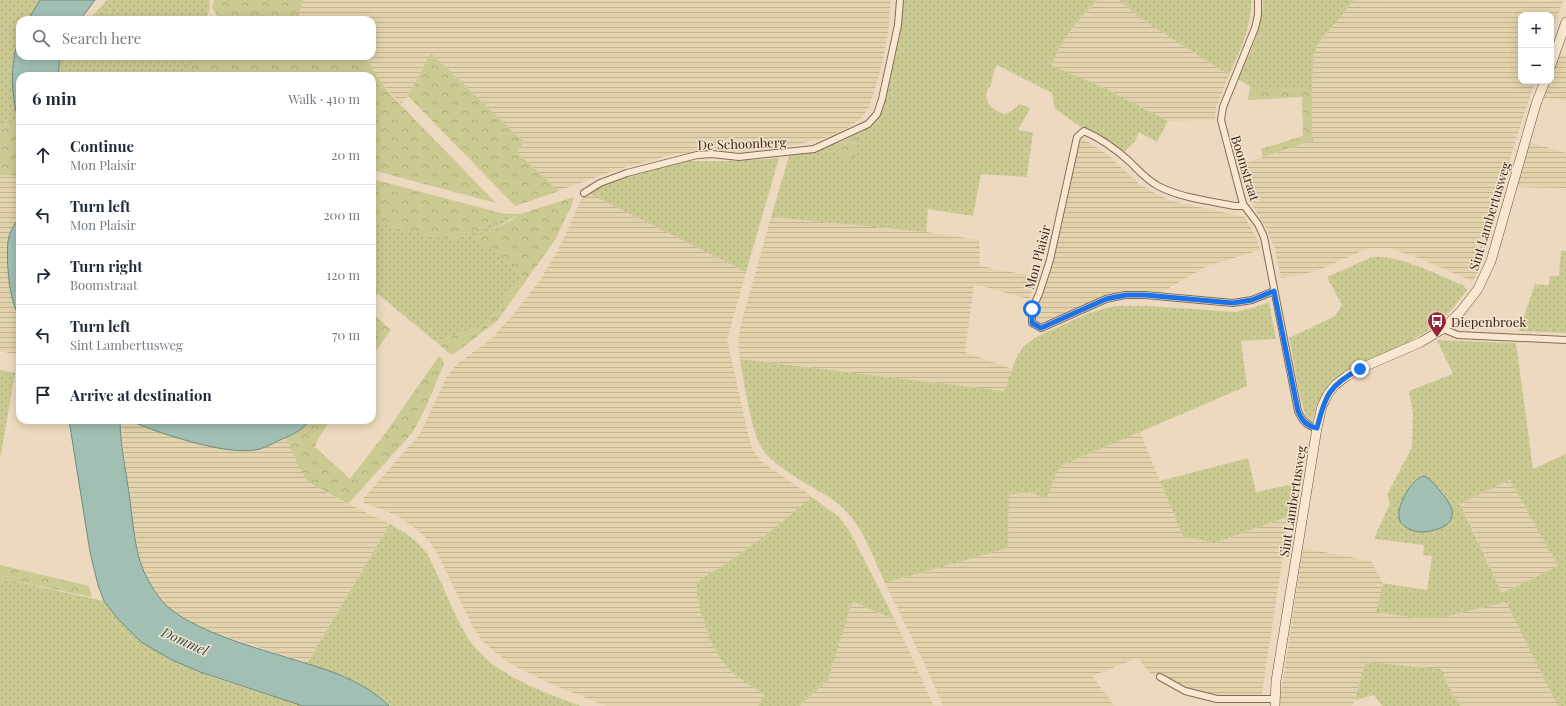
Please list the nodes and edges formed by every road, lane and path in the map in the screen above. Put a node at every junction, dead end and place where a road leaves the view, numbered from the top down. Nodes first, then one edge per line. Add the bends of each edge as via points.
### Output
1 (900, 0) edge
2 (1258, 0) edge
3 (1566, 22) edge
4 (1554, 56) edge
5 (1544, 84) edge
6 (584, 193) dead end
7 (1243, 204) junction
8 (1274, 291) junction
9 (1443, 329) junction
10 (1566, 340) edge
11 (1317, 428) junction
12 (1160, 677) dead end
13 (1275, 702) edge

1 - 6 street, De Schoonberg via 898,25 882,99 877,114 868,124 814,149 739,156 697,155 628,173 600,183
2 - 7 street, Boomstraat via 1255,28 1223,107 1221,120
3 - 4 street
5 - 9 street, Sint Lambertusweg via 1486,275 1461,311
7 - 8 street, Boomstraat via 1264,237
7 - 8 street, Mon Plaisir via 1235,206 1178,194 1158,186 1100,140 1084,131 1077,136 1050,260 1032,309 1032,323 1041,328 1106,299 1126,295 1233,303 1252,300
8 - 11 street, Boomstraat via 1298,411 1304,422
9 - 10 street via 1458,335
9 - 11 street, Sint Lambertusweg via 1421,342 1347,376 1335,385 1322,406
11 - 13 street, Sint Lambertusweg via 1276,681
12 - 13 street via 1185,691 1216,699

